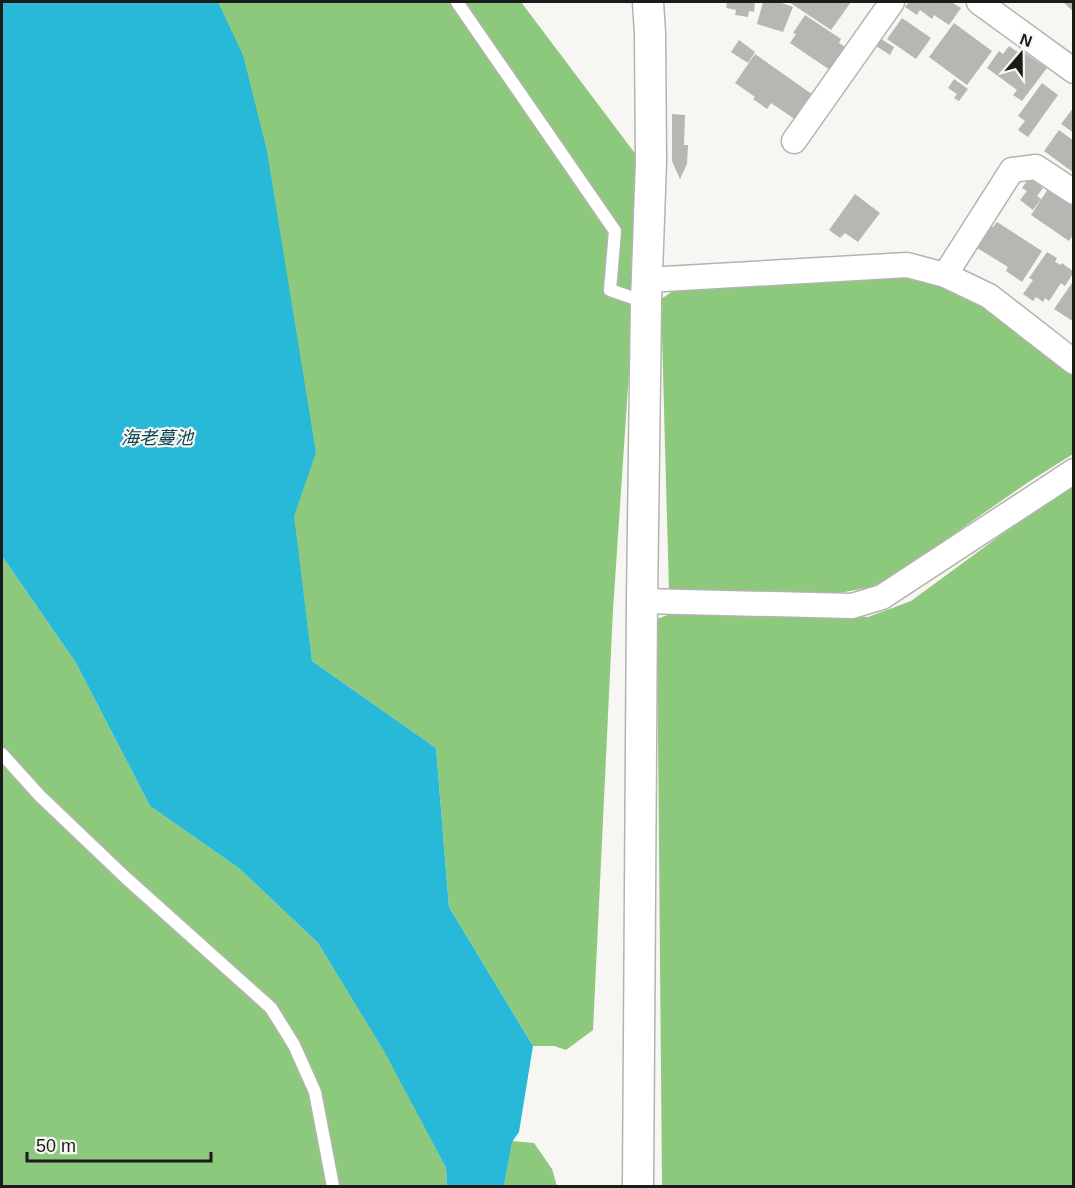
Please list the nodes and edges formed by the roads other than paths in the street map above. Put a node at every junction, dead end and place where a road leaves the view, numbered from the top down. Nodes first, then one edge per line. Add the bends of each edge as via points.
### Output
1 (457, 2) edge
2 (648, 2) edge
3 (892, 2) edge
4 (979, 2) edge
5 (1074, 71) edge
6 (794, 141) dead end
7 (1074, 192) edge
8 (945, 274) junction
9 (646, 292) junction
10 (1074, 362) edge
11 (1074, 471) edge
12 (642, 601) junction
13 (2, 753) edge
14 (333, 1186) edge
15 (638, 1186) edge

1 - 9 lane via 615,231 610,290
2 - 9 street via 651,162
3 - 6 street
4 - 5 street
7 - 8 street via 1036,167 1012,170
8 - 9 street via 907,265
8 - 10 street via 989,296
9 - 12 street
11 - 12 street via 882,597 852,606
12 - 15 street
13 - 14 lane via 40,796 126,878 271,1008 294,1045 315,1092

